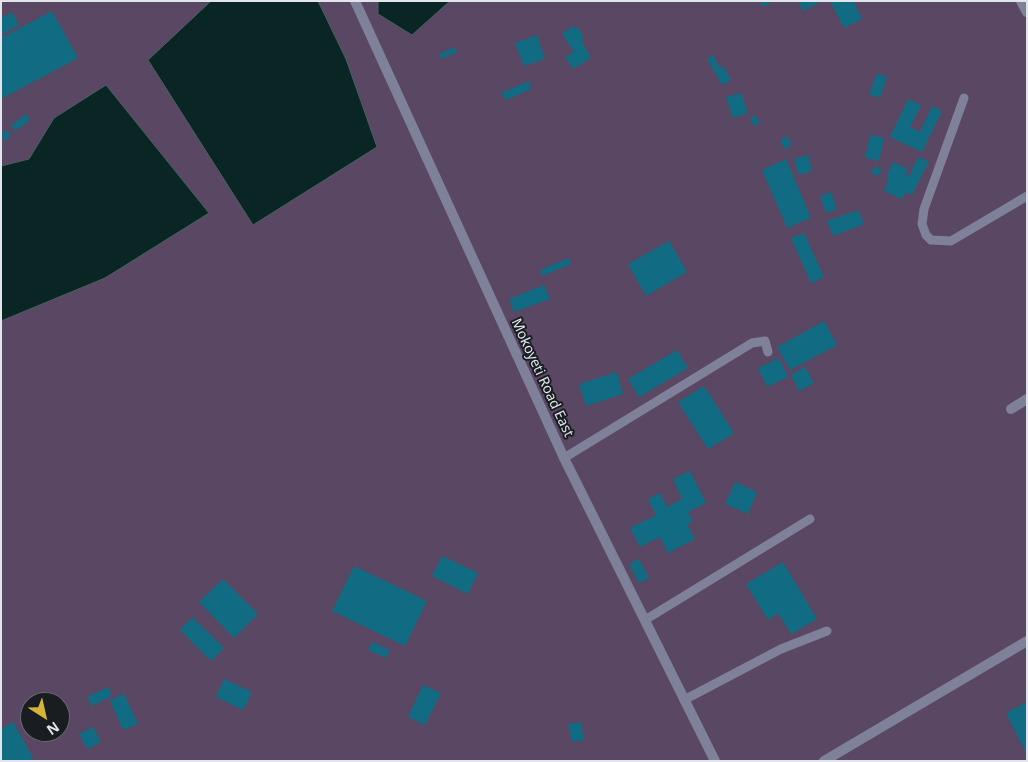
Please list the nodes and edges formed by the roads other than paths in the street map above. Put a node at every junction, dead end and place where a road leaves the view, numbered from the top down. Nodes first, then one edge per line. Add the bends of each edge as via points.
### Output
1 (355, 1) edge
2 (1021, 1) edge
3 (1027, 12) edge
4 (964, 98) dead end
5 (1027, 196) edge
6 (768, 352) dead end
7 (1027, 400) edge
8 (1011, 409) dead end
9 (564, 458) junction
10 (810, 519) dead end
11 (645, 620) junction
12 (827, 631) dead end
13 (1027, 641) edge
14 (684, 700) junction
15 (714, 761) edge
16 (824, 761) edge

1 - 9 street, Mokoyeti Road East
2 - 3 street
4 - 5 lane via 924,209 922,224 926,235 931,240 952,241
6 - 9 lane via 765,341 752,343
7 - 8 street
9 - 11 street, Mokoyeti Road East
10 - 11 lane
11 - 14 street, Mokoyeti Road East
12 - 14 lane via 781,649
13 - 16 street
14 - 15 street, Mokoyeti Road East

